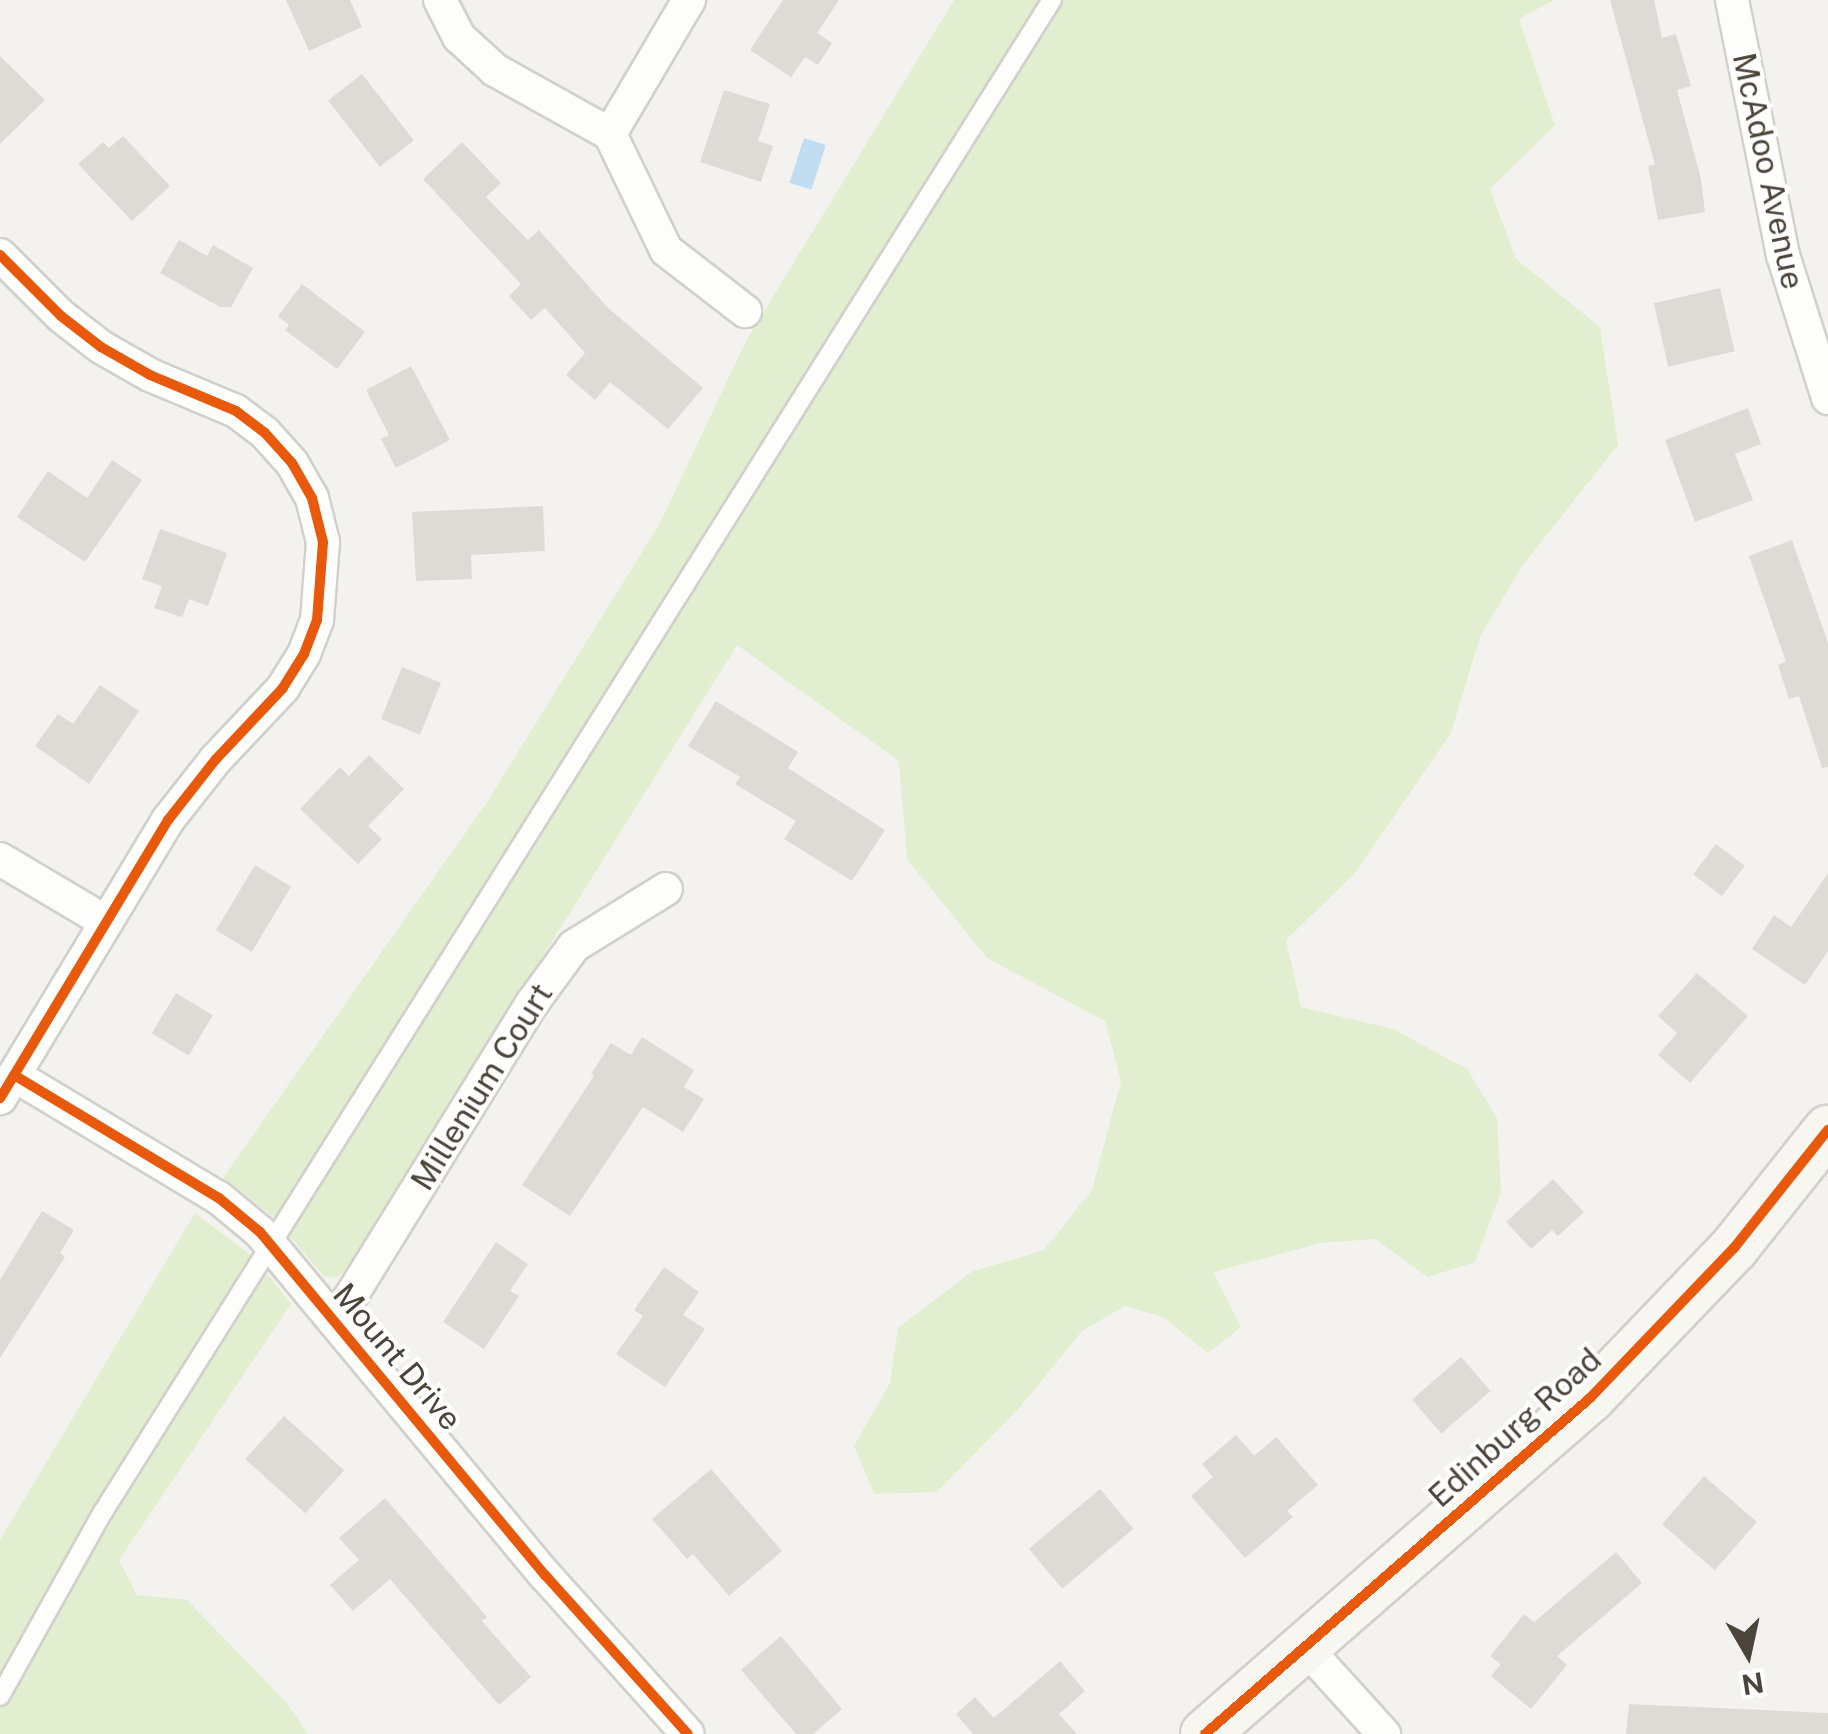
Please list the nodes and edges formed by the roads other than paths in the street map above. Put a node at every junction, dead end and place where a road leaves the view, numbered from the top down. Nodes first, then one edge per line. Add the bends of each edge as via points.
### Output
1 (440, 0) edge
2 (689, 0) edge
3 (1052, 0) edge
4 (1732, 0) edge
5 (610, 134) junction
6 (0, 255) edge
7 (745, 311) dead end
8 (1828, 398) edge
9 (0, 859) edge
10 (666, 888) dead end
11 (106, 922) junction
12 (7, 1086) edge
13 (1828, 1130) edge
14 (272, 1247) junction
15 (335, 1322) junction
16 (1305, 1647) junction
17 (0, 1696) edge
18 (688, 1734) edge
19 (1205, 1734) edge
20 (1384, 1734) edge

1 - 5 street via 458,37 495,70
2 - 5 street
3 - 14 lane
4 - 8 street, McAdoo Avenue via 1783,255
5 - 7 street via 666,250
6 - 11 street via 101,347 236,411 266,433 312,498 324,542 317,620 304,654 283,688 168,820
9 - 11 street
10 - 15 street, Millenium Court via 574,946
11 - 12 street
12 - 14 street, Mount Drive via 219,1198
13 - 16 main road, Edinburg Road via 1664,1325
14 - 15 street, Mount Drive
14 - 17 lane via 104,1512
15 - 18 street, Mount Drive via 546,1576
16 - 19 main road, Edinburg Road
16 - 20 street

